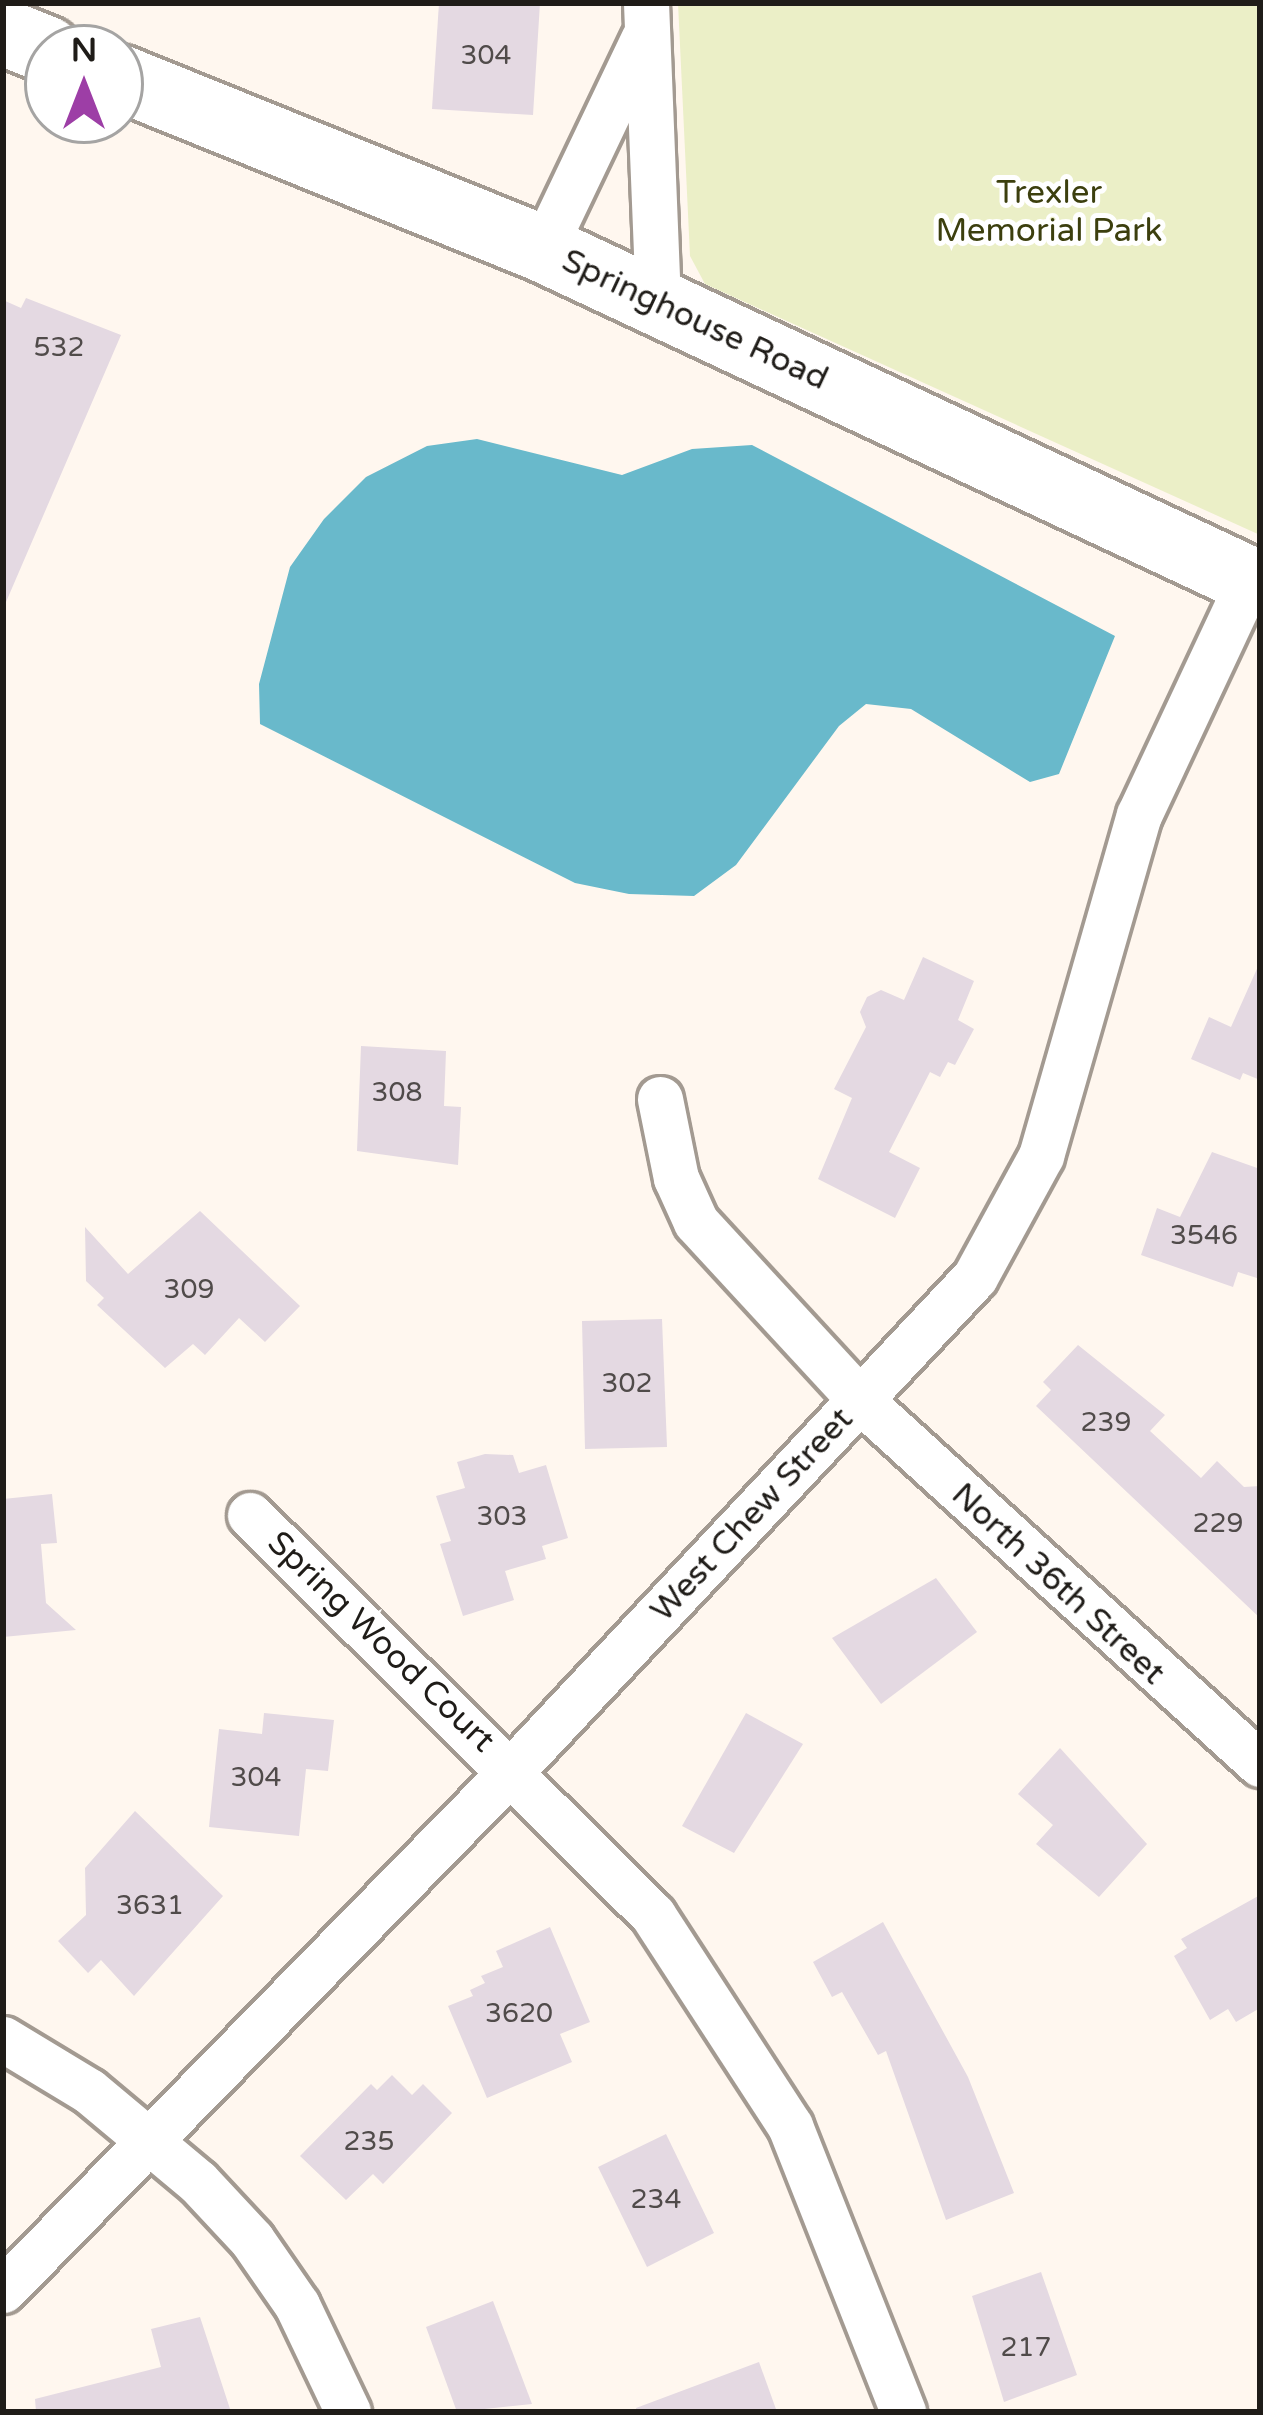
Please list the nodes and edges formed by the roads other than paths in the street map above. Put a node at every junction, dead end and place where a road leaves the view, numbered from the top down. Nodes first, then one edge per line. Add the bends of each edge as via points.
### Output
1 (646, 17) edge
2 (144, 88) edge
3 (543, 249) junction
4 (658, 303) junction
5 (1254, 583) edge
6 (660, 1099) dead end
7 (860, 1400) junction
8 (250, 1515) dead end
9 (1260, 1764) edge
10 (512, 1770) junction
11 (3, 2039) edge
12 (148, 2141) junction
13 (3, 2290) edge
14 (348, 2412) edge
15 (903, 2412) edge

1 - 3 street
1 - 4 street
2 - 3 street, Springhouse Road
3 - 4 street, Springhouse Road
4 - 5 street, Springhouse Road
5 - 7 street, West Chew Street via 1139,815 1041,1156 1009,1226 975,1277
6 - 7 street, North 36th Street via 676,1178 696,1222
7 - 9 street, North 36th Street
7 - 10 street, West Chew Street
8 - 10 street, Spring Wood Court
10 - 12 street, West Chew Street
10 - 15 street, Spring Wood Court via 653,1915 727,2017 790,2126 842,2240
11 - 12 street via 72,2079
12 - 13 street, West Chew Street
12 - 14 street via 252,2240 297,2305

